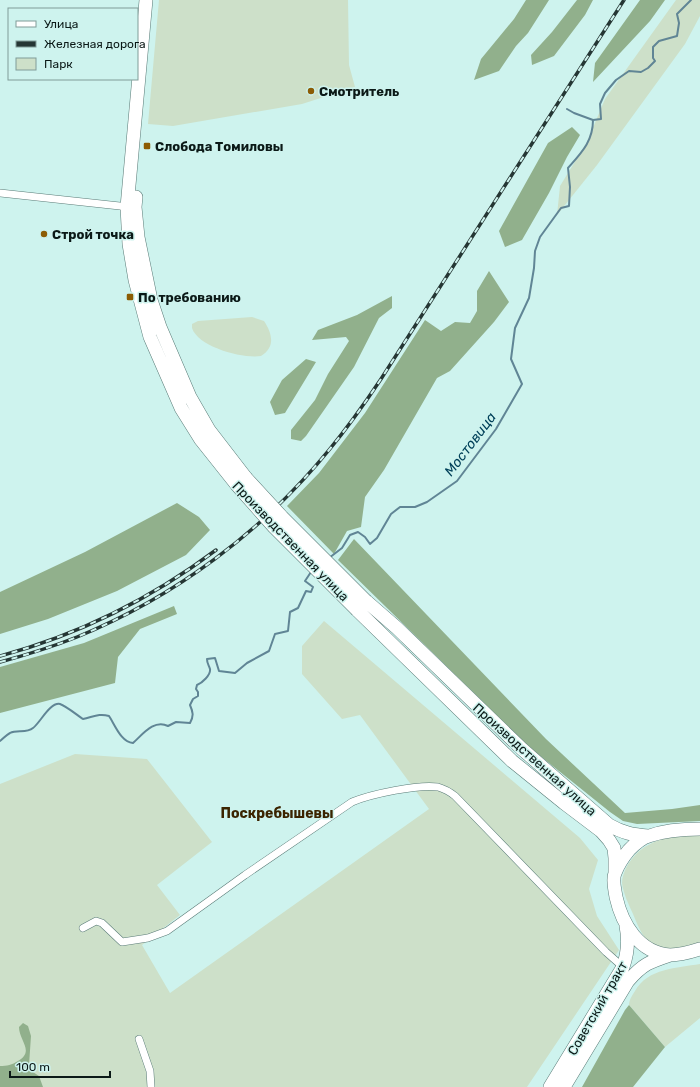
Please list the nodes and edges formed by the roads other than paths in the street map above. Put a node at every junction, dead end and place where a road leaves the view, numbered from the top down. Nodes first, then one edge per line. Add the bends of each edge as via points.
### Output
1 (146, 0) edge
2 (153, 0) edge
3 (0, 193) edge
4 (131, 207) junction
5 (362, 605) junction
6 (700, 829) edge
7 (648, 836) junction
8 (615, 873) junction
9 (626, 925) junction
10 (83, 928) dead end
11 (700, 949) edge
12 (670, 955) junction
13 (623, 967) junction
14 (139, 1039) dead end
15 (151, 1087) edge
16 (550, 1087) edge
17 (564, 1087) edge

1 - 4 highway, Производственная улица
2 - 4 highway, Производственная улица
3 - 4 street
4 - 5 highway, Производственная улица, bridge via 129,244 135,280 150,338 181,408 201,440 241,481 274,527
5 - 7 highway, Производственная улица via 397,628 522,749 610,825 621,832
5 - 8 highway, Производственная улица via 512,760 601,831 614,848
6 - 7 highway
7 - 8 highway via 637,842 624,856
8 - 9 highway, Производственная улица via 614,889
9 - 12 highway via 642,945
9 - 13 highway, Советский тракт via 628,940
10 - 13 street via 96,921 102,923 122,942 148,938 167,931 352,802 365,797 431,786 446,790 455,796
11 - 12 highway
12 - 17 highway, Советский тракт via 650,962 628,981
13 - 16 highway, Советский тракт
14 - 15 street via 150,1071

